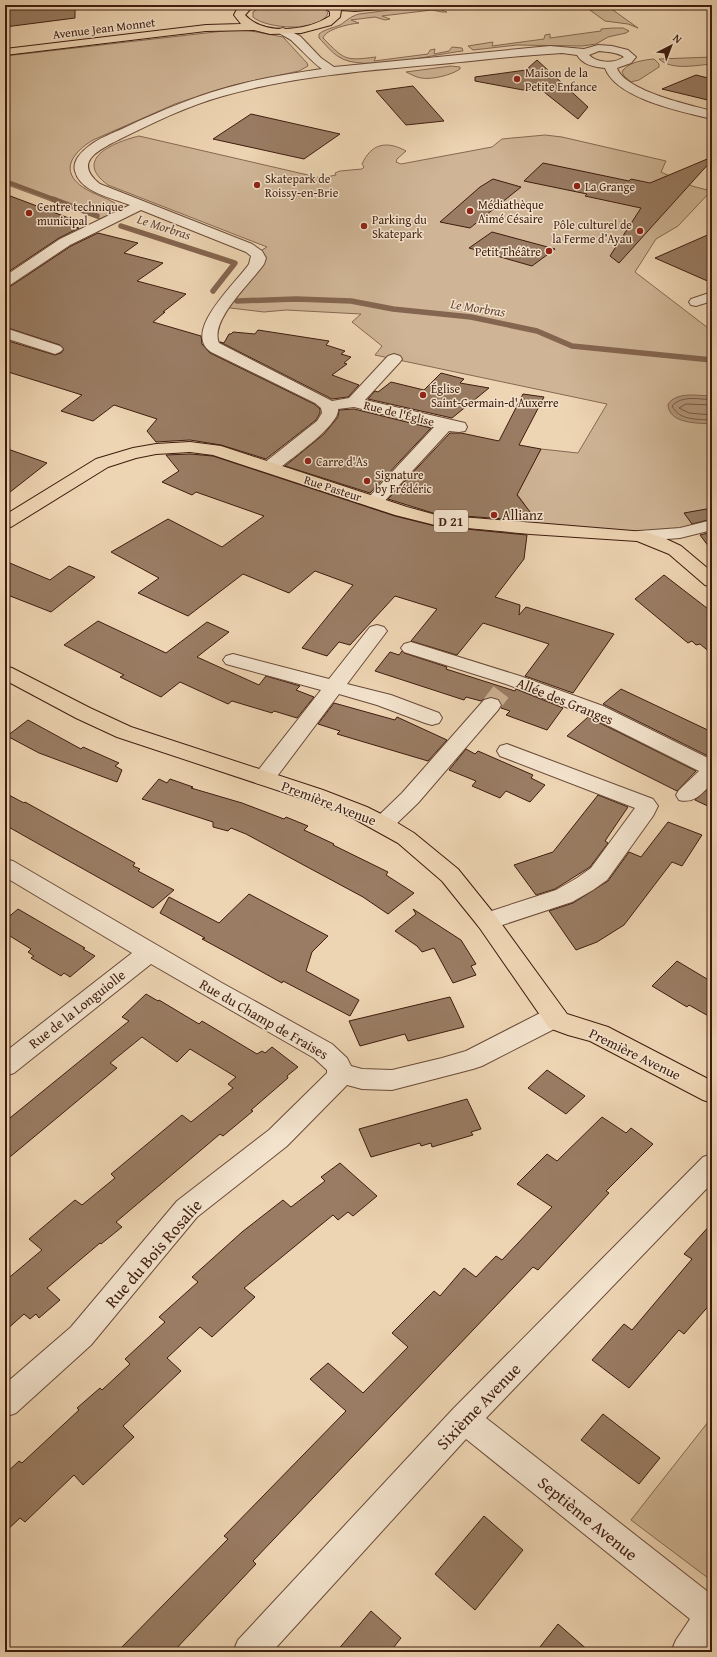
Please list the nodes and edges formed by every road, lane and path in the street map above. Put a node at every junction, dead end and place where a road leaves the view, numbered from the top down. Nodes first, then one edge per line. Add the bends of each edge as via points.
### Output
1 (249, 5) edge
2 (329, 5) edge
3 (394, 5) edge
4 (376, 7) junction
5 (239, 15) junction
6 (335, 17) junction
7 (256, 27) junction
8 (206, 28) junction
9 (313, 28) junction
10 (283, 31) junction
11 (5, 52) edge
12 (585, 52) junction
13 (317, 60) junction
14 (610, 65) junction
15 (339, 72) junction
16 (301, 76) junction
17 (712, 115) edge
18 (142, 205) junction
19 (5, 282) edge
20 (712, 296) edge
21 (696, 302) dead end
22 (5, 333) edge
23 (55, 349) dead end
24 (394, 359) dead end
25 (354, 402) junction
26 (330, 406) junction
27 (270, 467) junction
28 (374, 502) junction
29 (6, 522) edge
30 (712, 525) edge
31 (677, 542) junction
32 (712, 581) edge
33 (377, 631) dead end
34 (411, 648) dead end
35 (233, 660) dead end
36 (5, 672) edge
37 (334, 686) junction
38 (502, 692) junction
39 (432, 718) dead end
40 (507, 751) dead end
41 (712, 770) edge
42 (264, 778) junction
43 (687, 796) dead end
44 (383, 824) junction
45 (5, 867) edge
46 (487, 921) junction
47 (150, 952) junction
48 (555, 1017) junction
49 (5, 1066) edge
50 (340, 1073) junction
51 (712, 1093) edge
52 (712, 1165) edge
53 (5, 1403) edge
54 (464, 1419) junction
55 (712, 1616) edge
56 (250, 1652) edge
57 (688, 1652) edge

1 - 5 main road, Avenue Jean Monnet
2 - 4 main road via 348,8
2 - 6 main road via 336,11
3 - 4 main road
4 - 6 main road
5 - 7 main road via 242,20
5 - 8 main road, Avenue Jean Monnet via 234,20
6 - 9 main road, Avenue Jean Monnet
7 - 8 main road, Avenue Jean Monnet
7 - 10 main road, Avenue Jean Monnet
8 - 11 main road, Avenue Jean Monnet
9 - 10 main road, Avenue Jean Monnet
9 - 15 street via 310,36
10 - 13 street via 296,38
12 - 14 street via 583,55 587,60
12 - 14 street via 607,48 621,50 629,55 626,62
12 - 15 street via 535,51
13 - 15 street
13 - 16 street via 316,67
14 - 17 street via 614,76 641,92
15 - 16 street
16 - 18 street via 240,88 194,102 94,147 86,154 80,167 84,178
18 - 19 street via 65,242
18 - 26 street via 257,253 259,260 210,328 209,341 212,345
20 - 21 street
22 - 23 street
24 - 25 street
25 - 26 street, Rue de l'Église
25 - 28 street, Rue de l'Église via 452,426
26 - 27 street via 330,413 324,424
27 - 28 main road, Rue Pasteur / D 21
27 - 29 main road, Rue Pasteur / D 21 via 203,448 172,448 133,453 102,463
28 - 31 main road, Rue Pasteur / D 21 via 435,520 530,530 639,536 658,542
30 - 31 street
31 - 32 main road, Rue Pasteur / D 21
33 - 37 street
34 - 38 street, Allée des Granges
35 - 37 street
36 - 42 main road, Première Avenue via 124,732
37 - 39 street via 384,700
37 - 42 street
38 - 41 street, Allée des Granges via 596,711
38 - 44 street via 410,798
40 - 46 street via 646,806 645,811 599,874 564,896
41 - 43 street, Allée des Granges
42 - 44 main road, Première Avenue via 359,812
44 - 46 main road, Première Avenue via 406,838 450,875
45 - 47 street, Rue du Champ de Fraises
46 - 48 main road, Première Avenue
47 - 49 street, Rue de la Longuiolle
47 - 50 street, Rue du Champ de Fraises via 323,1051 338,1065
48 - 50 street, Rue du Champ de Fraises via 479,1056 455,1065 392,1080 362,1079
48 - 51 main road, Première Avenue via 566,1026 584,1028 599,1034
50 - 53 street, Rue du Bois Rosalie via 288,1129 187,1209 86,1330
52 - 54 street, Sixième Avenue
54 - 55 street, Septième Avenue
54 - 56 street, Sixième Avenue
55 - 57 street

